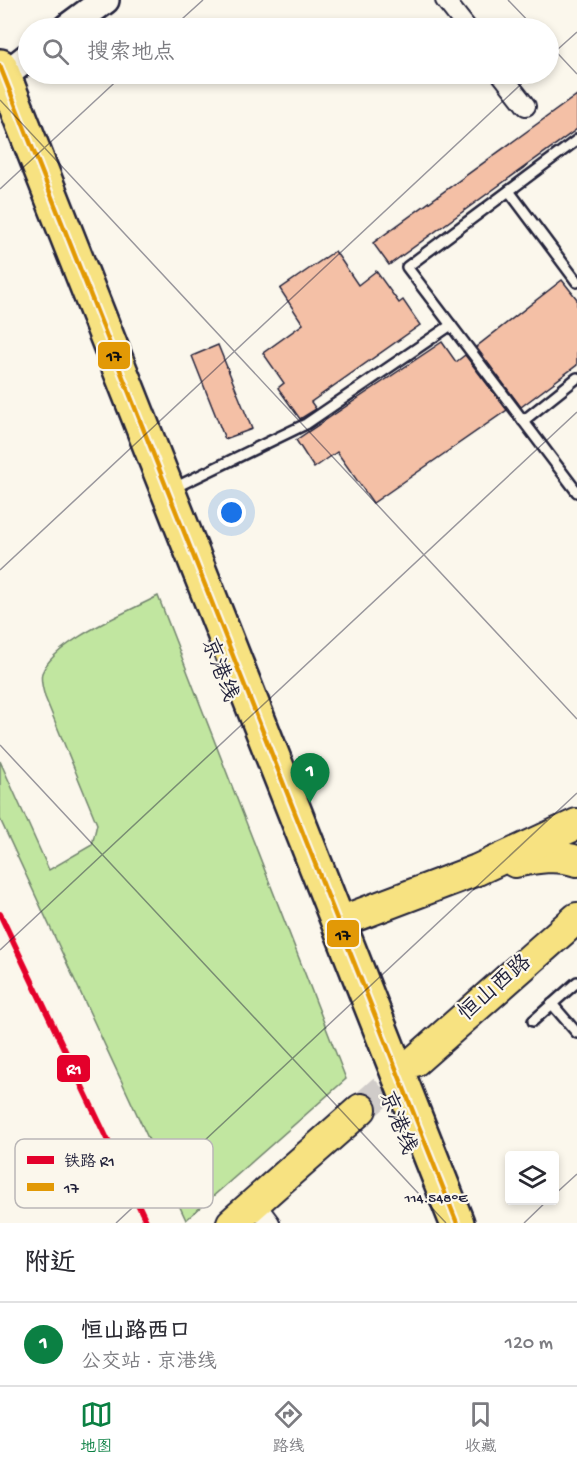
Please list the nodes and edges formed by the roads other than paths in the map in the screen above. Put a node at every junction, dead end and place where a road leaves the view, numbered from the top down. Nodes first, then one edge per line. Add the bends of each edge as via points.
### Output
1 (105, 0) edge
2 (445, 0) edge
3 (81, 18) edge
4 (459, 18) edge
5 (11, 66) edge
6 (509, 84) edge
7 (526, 106) dead end
8 (0, 118) edge
9 (577, 140) edge
10 (509, 191) junction
11 (577, 282) edge
12 (451, 325) junction
13 (577, 378) edge
14 (523, 421) junction
15 (167, 491) junction
16 (577, 492) edge
17 (577, 824) edge
18 (577, 861) edge
19 (477, 870) junction
20 (577, 918) edge
21 (338, 923) junction
22 (577, 982) edge
23 (552, 1004) junction
24 (533, 1021) dead end
25 (577, 1033) edge
26 (415, 1061) tunnel mouth
27 (361, 1109) tunnel mouth
28 (262, 1213) edge
29 (232, 1223) edge
30 (436, 1223) edge
31 (457, 1223) edge

1 - 3 street
2 - 4 street
5 - 15 highway, 京港线
6 - 7 street
8 - 30 highway, 京港线
9 - 10 lane
10 - 11 lane
10 - 12 lane via 407,267
12 - 14 lane
12 - 15 lane via 306,424
13 - 14 lane
14 - 16 lane
15 - 21 highway, 京港线
17 - 19 main road
18 - 19 main road via 540,857
19 - 21 main road
20 - 26 main road, 恒山西路
21 - 31 highway, 京港线
22 - 23 lane
23 - 24 lane
23 - 25 lane
27 - 28 main road
28 - 29 main road

